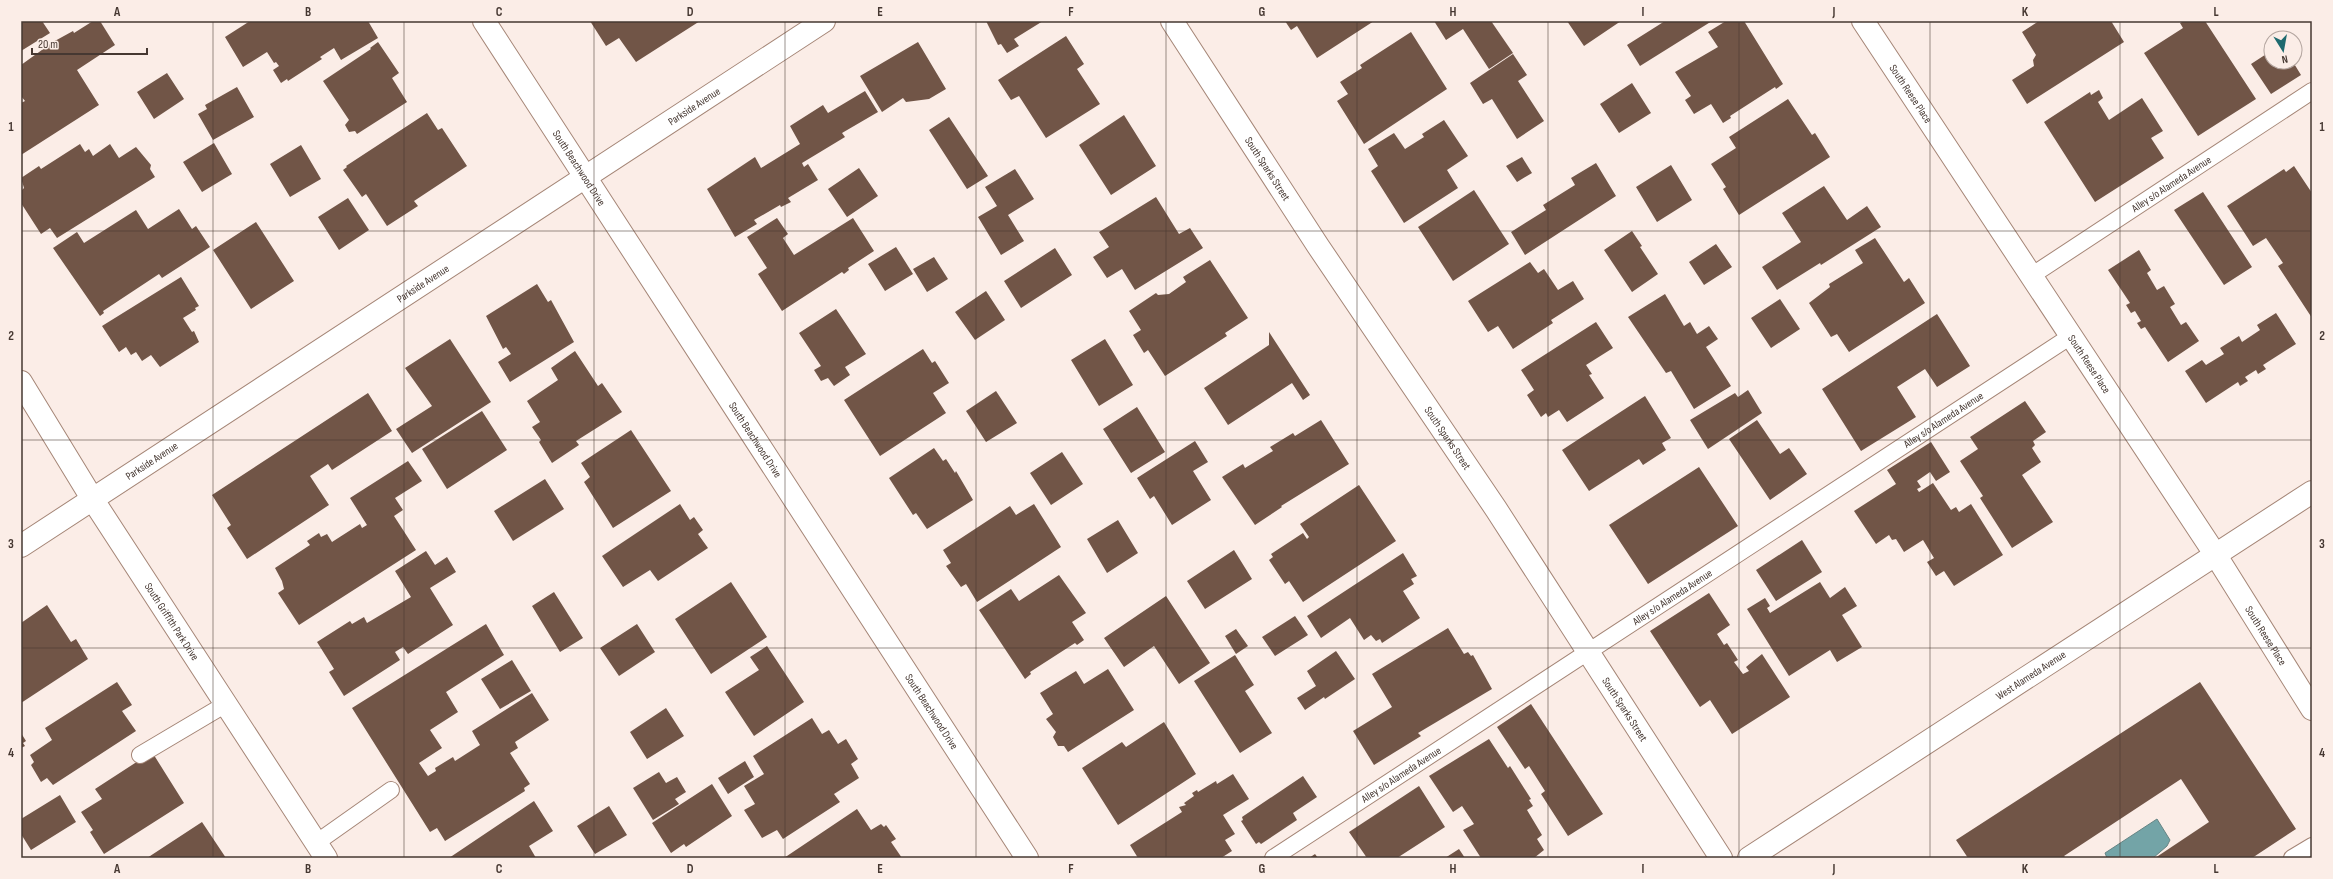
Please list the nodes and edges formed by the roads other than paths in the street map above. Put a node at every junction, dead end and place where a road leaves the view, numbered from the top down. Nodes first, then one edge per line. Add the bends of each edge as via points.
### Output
1 (484, 21) edge
2 (824, 21) edge
3 (1172, 21) edge
4 (1863, 21) edge
5 (2312, 91) edge
6 (585, 176) junction
7 (2031, 276) junction
8 (2071, 336) junction
9 (21, 382) edge
10 (2312, 492) edge
11 (93, 500) junction
12 (21, 546) edge
13 (2215, 554) junction
14 (1588, 652) junction
15 (226, 704) junction
16 (2312, 709) edge
17 (140, 755) dead end
18 (391, 790) dead end
19 (2312, 846) edge
20 (321, 850) edge
21 (1027, 858) edge
22 (1273, 858) edge
23 (1721, 858) edge
24 (1749, 858) edge
25 (2292, 858) edge

1 - 6 street, South Beachwood Drive
2 - 6 street, Parkside Avenue
3 - 14 street, South Sparks Street
4 - 7 street, South Reese Place
5 - 7 lane, Alley s/o Alameda Avenue
6 - 11 street, Parkside Avenue
6 - 21 street, South Beachwood Drive
7 - 8 street, South Reese Place
8 - 13 street, South Reese Place
8 - 14 lane, Alley s/o Alameda Avenue
9 - 11 street, South Griffith Park Drive
10 - 13 street, West Alameda Avenue
11 - 12 street, Parkside Avenue
11 - 15 street, South Griffith Park Drive
13 - 16 street, South Reese Place
13 - 24 street, West Alameda Avenue
14 - 22 lane, Alley s/o Alameda Avenue
14 - 23 street, South Sparks Street
15 - 17 lane
15 - 20 street, South Griffith Park Drive
18 - 20 lane
19 - 25 lane

